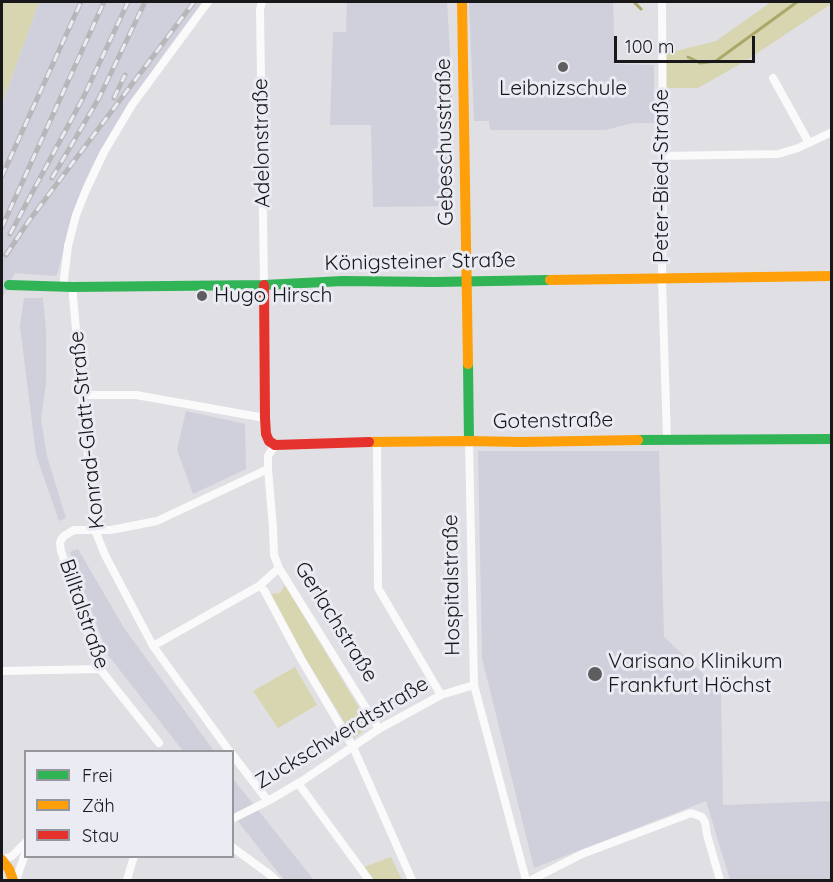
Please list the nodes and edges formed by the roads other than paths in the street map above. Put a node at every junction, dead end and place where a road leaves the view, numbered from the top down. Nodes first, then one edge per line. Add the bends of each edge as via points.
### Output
1 (208, 2) edge
2 (262, 2) edge
3 (462, 2) edge
4 (662, 2) edge
5 (773, 78) dead end
6 (831, 132) edge
7 (810, 143) junction
8 (663, 156) junction
9 (831, 276) edge
10 (662, 279) junction
11 (467, 281) junction
12 (9, 285) dead end
13 (264, 285) junction
14 (68, 287) junction
15 (82, 395) junction
16 (265, 418) junction
17 (831, 439) edge
18 (667, 440) junction
19 (469, 441) junction
20 (377, 442) junction
21 (275, 445) junction
22 (268, 469) junction
23 (95, 530) junction
24 (279, 568) junction
25 (259, 586) junction
26 (153, 645) junction
27 (100, 669) junction
28 (2, 671) edge
29 (474, 685) junction
30 (441, 695) junction
31 (379, 729) junction
32 (159, 743) dead end
33 (353, 747) junction
34 (229, 750) edge
35 (234, 757) edge
36 (298, 783) junction
37 (268, 801) junction
38 (234, 818) edge
39 (24, 845) edge
40 (234, 849) edge
41 (24, 856) edge
42 (133, 858) edge
43 (2, 860) edge
44 (14, 880) edge
45 (127, 880) edge
46 (276, 880) edge
47 (369, 880) edge
48 (412, 880) edge
49 (526, 880) edge
50 (531, 880) edge
51 (720, 880) edge

1 - 14 street, Konrad-Glatt-Straße via 132,105 104,152 76,215 68,246
2 - 13 street, Adelonstraße
3 - 11 main road, Gebeschusstraße
4 - 8 street, Peter-Bied-Straße
5 - 7 street
6 - 7 street
7 - 8 street via 778,154
8 - 10 street, Peter-Bied-Straße
9 - 10 main road, Königsteiner Straße
10 - 11 main road, Königsteiner Straße
10 - 18 street, Peter-Bied-Straße
11 - 13 main road, Königsteiner Straße
11 - 19 main road, Hospitalstraße
12 - 14 main road, Königsteiner Straße
13 - 14 main road, Königsteiner Straße
13 - 16 main road
14 - 15 street, Konrad-Glatt-Straße
15 - 16 street via 136,395
15 - 23 street, Konrad-Glatt-Straße
16 - 21 main road via 266,434
17 - 18 main road, Gotenstraße
18 - 19 main road, Gotenstraße
19 - 20 main road, Gotenstraße
19 - 29 street, Hospitalstraße
20 - 21 main road, Gotenstraße
20 - 30 street via 378,588
21 - 22 street, Gerlachstraße via 268,456
22 - 23 street via 157,521
22 - 24 street, Gerlachstraße via 274,555
23 - 26 street, Konrad-Glatt-Straße
23 - 27 street, Billtalstraße via 74,530 60,543
24 - 25 street
24 - 31 street, Gerlachstraße
25 - 26 street
25 - 33 street, Gerlachstraße
26 - 34 street, Konrad-Glatt-Straße
27 - 28 street
27 - 32 street, Billtalstraße
29 - 30 street, Zuckschwerdtstraße
29 - 49 street, Hospitalstraße
30 - 31 street, Zuckschwerdtstraße
31 - 33 street, Zuckschwerdtstraße
33 - 36 street, Zuckschwerdtstraße
33 - 48 street, Gerlachstraße
35 - 37 street, Konrad-Glatt-Straße
36 - 37 street, Zuckschwerdtstraße
36 - 47 street
37 - 38 street, Zuckschwerdtstraße
39 - 43 street
40 - 46 street
41 - 44 street
42 - 45 street
43 - 44 main road
50 - 51 street via 582,854 691,813 705,822

